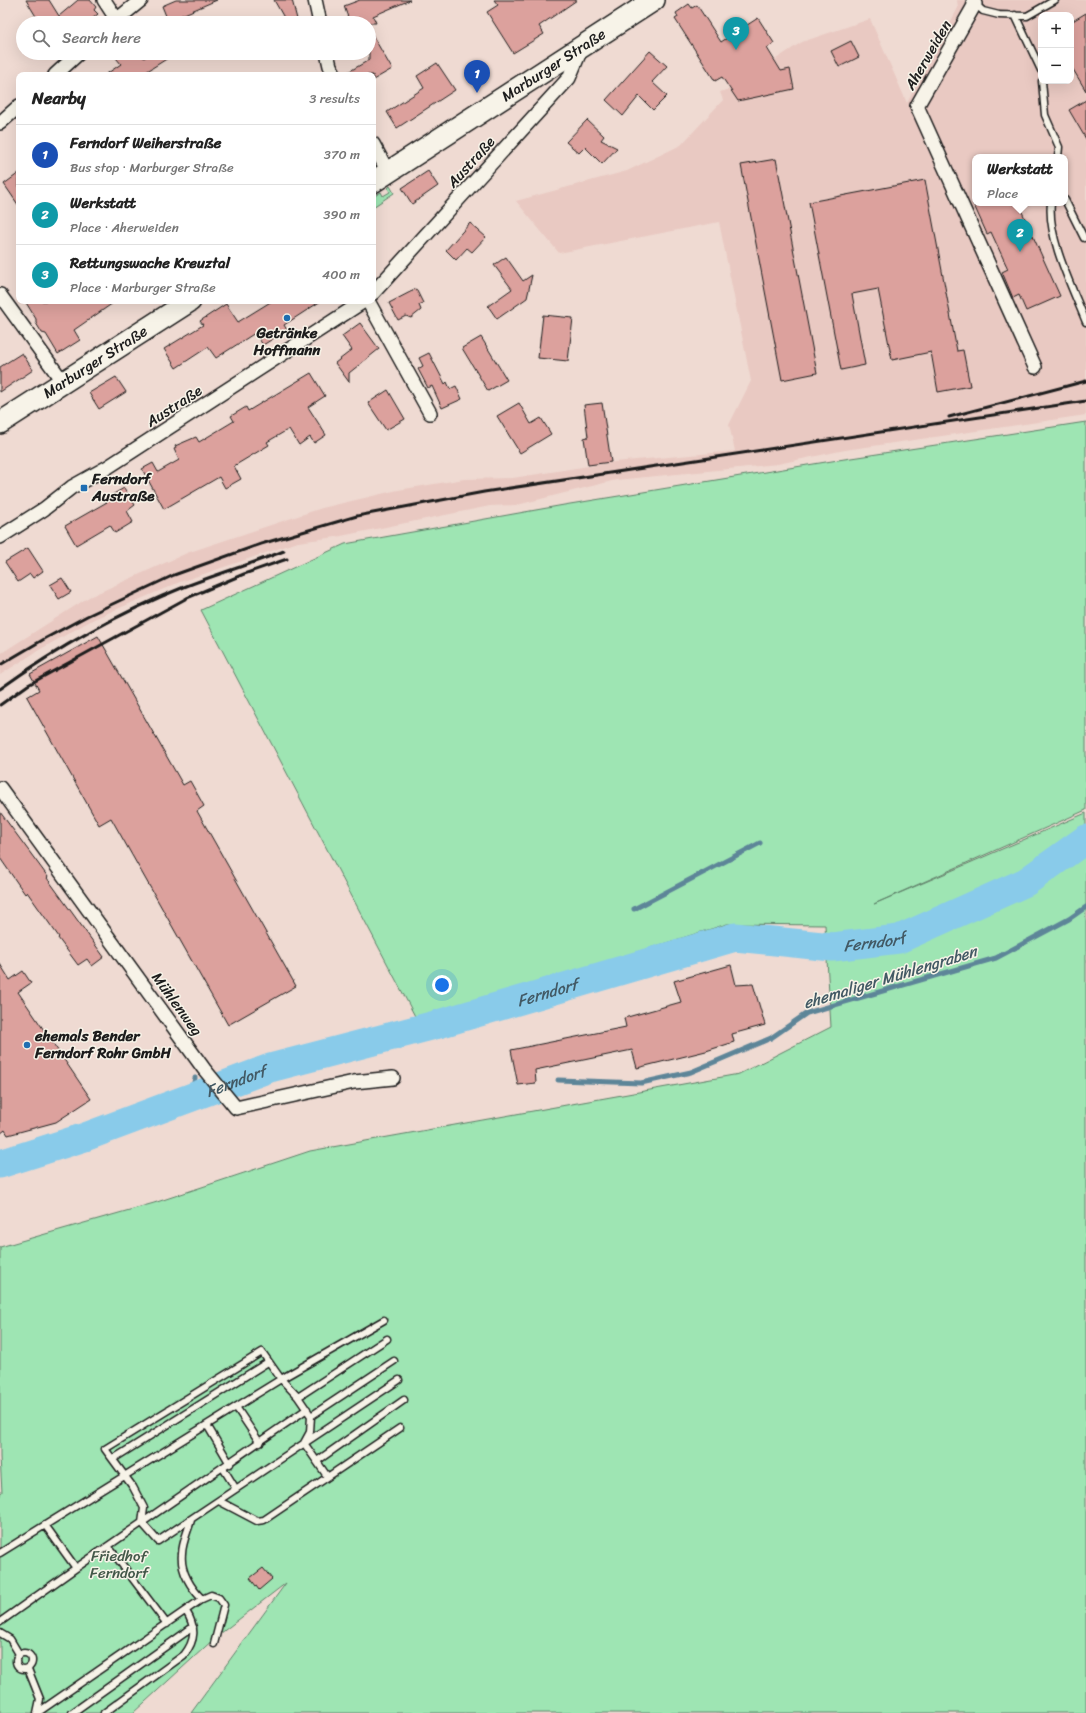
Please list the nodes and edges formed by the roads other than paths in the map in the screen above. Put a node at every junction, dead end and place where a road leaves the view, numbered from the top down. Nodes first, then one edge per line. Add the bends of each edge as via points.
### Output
1 (104, 0) edge
2 (141, 0) edge
3 (315, 0) edge
4 (654, 0) edge
5 (1055, 0) edge
6 (974, 2) edge
7 (112, 16) edge
8 (121, 16) edge
9 (318, 16) edge
10 (1015, 16) junction
11 (582, 47) junction
12 (72, 60) edge
13 (329, 60) edge
14 (1038, 64) edge
15 (58, 72) edge
16 (333, 72) edge
17 (1042, 84) edge
18 (16, 109) edge
19 (0, 123) edge
20 (1058, 154) edge
21 (376, 156) edge
22 (381, 177) edge
23 (1051, 206) edge
24 (1068, 206) edge
25 (1084, 238) dead end
26 (376, 290) edge
27 (0, 295) edge
28 (185, 304) edge
29 (359, 304) edge
30 (370, 304) edge
31 (1086, 322) edge
32 (1035, 367) dead end
33 (63, 382) junction
34 (430, 413) dead end
35 (0, 423) edge
36 (0, 537) edge
37 (0, 788) edge
38 (393, 1078) dead end
39 (384, 1320) dead end
40 (387, 1339) dead end
41 (268, 1362) junction
42 (394, 1362) dead end
43 (281, 1379) junction
44 (399, 1380) dead end
45 (298, 1397) junction
46 (404, 1400) dead end
47 (236, 1407) junction
48 (308, 1409) junction
49 (311, 1416) junction
50 (207, 1425) junction
51 (400, 1428) dead end
52 (260, 1443) junction
53 (304, 1443) junction
54 (113, 1459) junction
55 (317, 1461) junction
56 (230, 1464) junction
57 (223, 1468) junction
58 (124, 1476) junction
59 (327, 1476) junction
60 (236, 1489) junction
61 (219, 1501) junction
62 (191, 1520) junction
63 (142, 1523) junction
64 (45, 1526) junction
65 (108, 1546) junction
66 (0, 1553) edge
67 (76, 1568) junction
68 (202, 1599) junction
69 (186, 1611) junction
70 (0, 1622) edge
71 (167, 1624) junction
72 (193, 1627) junction
73 (0, 1633) edge
74 (214, 1644) dead end
75 (20, 1654) junction
76 (28, 1669) junction
77 (37, 1713) edge
78 (72, 1713) edge
79 (104, 1713) edge

1 - 7 street
2 - 8 street
3 - 9 street
4 - 11 main road, Marburger Straße
5 - 10 lane via 1027,16
6 - 10 lane via 983,11
6 - 32 street, Aherweiden via 917,106
10 - 14 lane
11 - 22 main road, Marburger Straße
11 - 26 street, Austraße via 569,78
12 - 15 street
13 - 16 street
17 - 20 lane via 1045,115 1059,147
18 - 19 street
21 - 22 street
23 - 31 lane via 1050,215 1058,251
24 - 25 lane
27 - 33 street
28 - 33 main road, Marburger Straße
29 - 36 street, Austraße via 115,463 72,487 44,509
30 - 34 street
33 - 35 main road, Marburger Straße
37 - 38 street, Mühlenweg via 204,1069 236,1108 354,1082
39 - 43 lane
40 - 45 lane
41 - 43 lane
41 - 54 lane
41 - 54 lane via 262,1352 105,1449
42 - 49 lane
43 - 45 lane
43 - 47 lane
44 - 53 lane
45 - 48 lane
46 - 55 lane
47 - 50 lane
47 - 52 lane
48 - 49 lane
48 - 52 lane
49 - 53 lane via 310,1432
50 - 56 lane
50 - 58 lane
51 - 59 lane
52 - 56 lane
53 - 55 lane
53 - 60 lane
54 - 58 lane
55 - 59 lane
56 - 57 lane
57 - 60 lane
57 - 63 lane
58 - 63 lane via 144,1508
58 - 64 lane
59 - 61 lane via 264,1520 257,1521
60 - 61 lane
61 - 62 lane
62 - 63 lane via 158,1541
62 - 68 lane via 182,1554 184,1572
63 - 65 lane
64 - 66 lane
64 - 67 lane
65 - 67 lane
65 - 71 lane
67 - 70 lane
68 - 69 lane
68 - 74 lane via 212,1595 219,1598 224,1605
69 - 71 lane
69 - 72 lane
71 - 77 lane
72 - 78 lane
72 - 79 lane via 192,1642 184,1655
73 - 75 lane via 10,1639
75 - 76 lane via 26,1653 31,1657 32,1663
75 - 76 lane via 16,1660 17,1666 22,1670
76 - 77 lane via 40,1699

